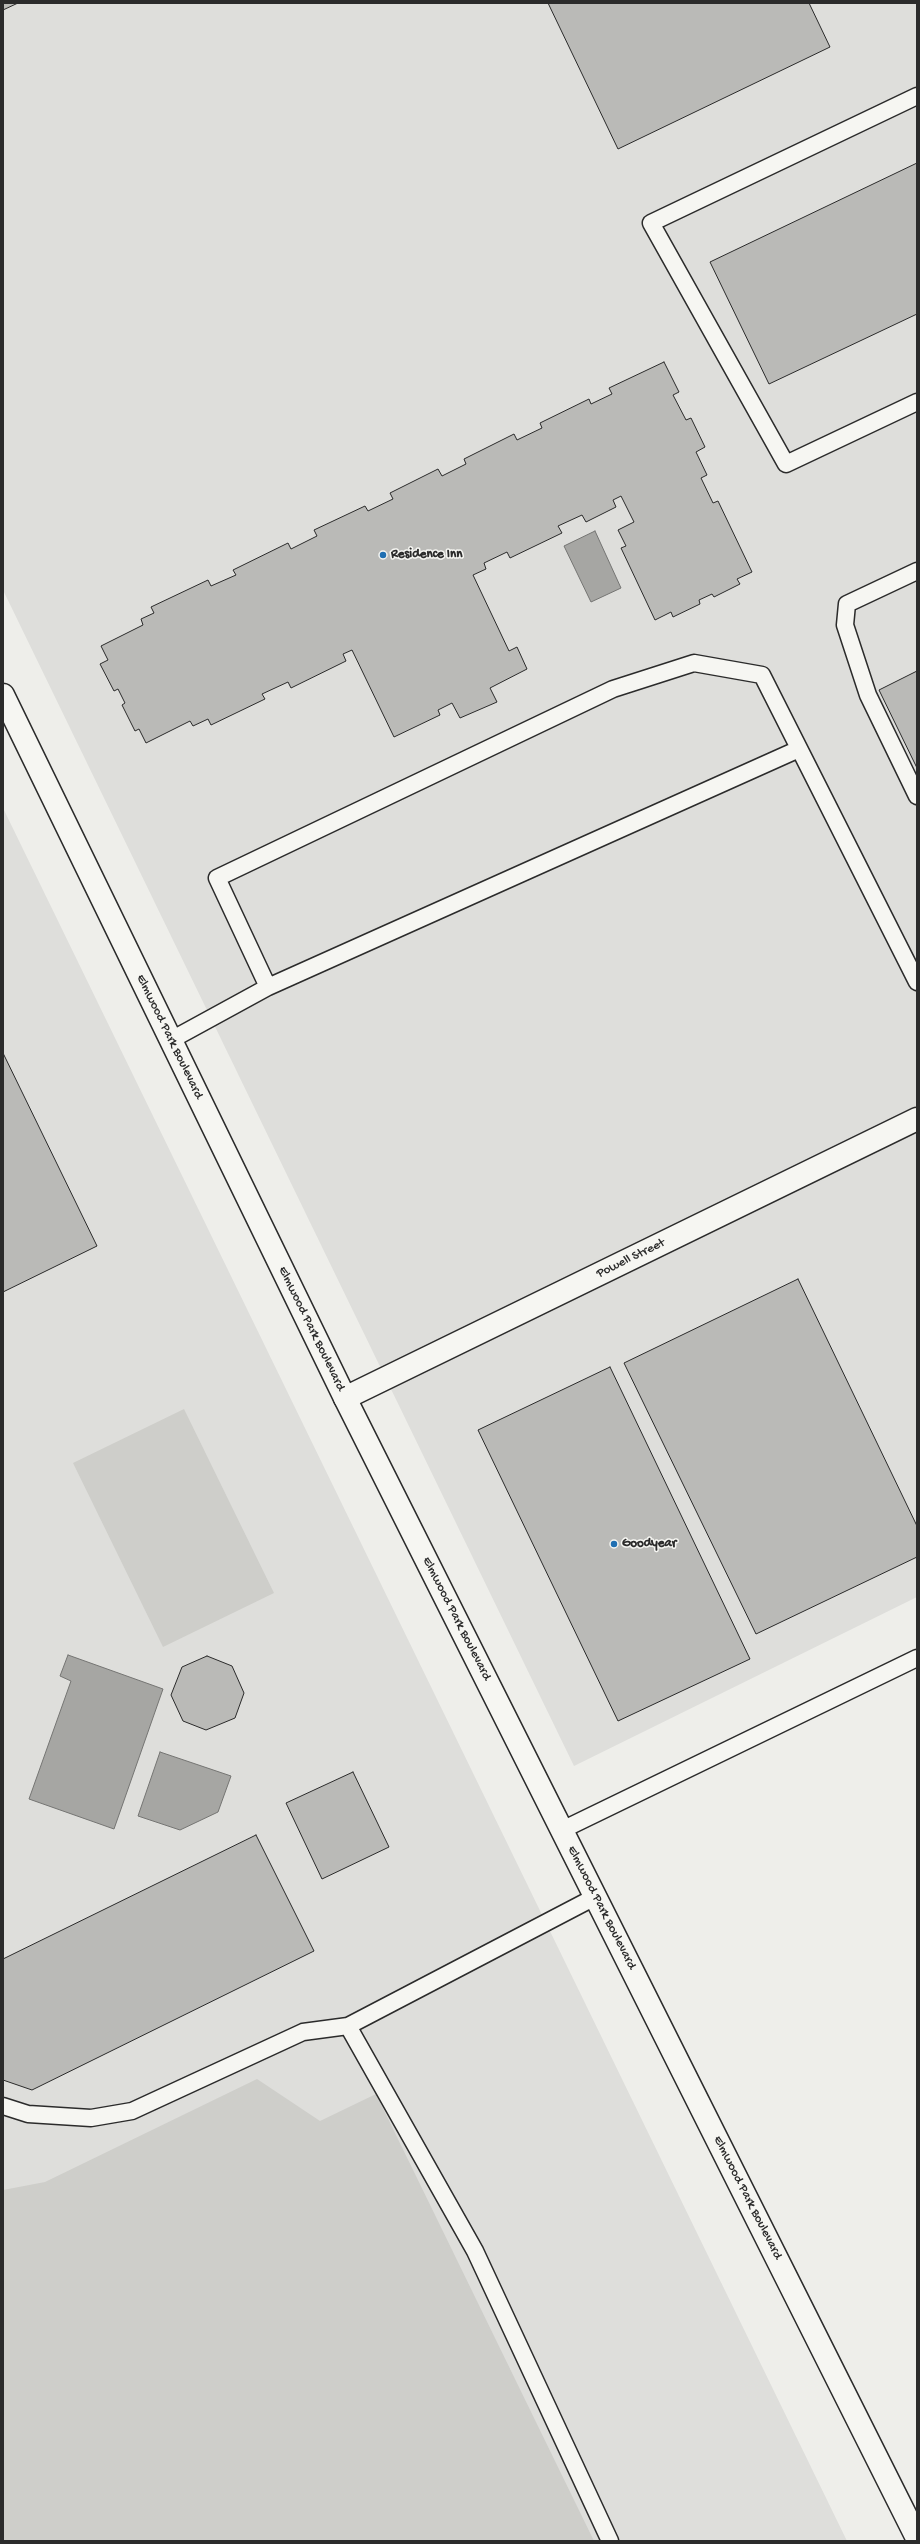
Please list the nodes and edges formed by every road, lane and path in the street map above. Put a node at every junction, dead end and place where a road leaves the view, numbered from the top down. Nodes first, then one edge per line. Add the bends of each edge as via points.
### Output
1 (917, 96) edge
2 (917, 402) edge
3 (917, 571) edge
4 (3, 695) edge
5 (799, 749) junction
6 (917, 796) edge
7 (917, 982) edge
8 (268, 987) junction
9 (171, 1040) junction
10 (917, 1119) edge
11 (345, 1398) junction
12 (917, 1658) edge
13 (562, 1830) junction
14 (595, 1897) junction
15 (348, 2026) junction
16 (3, 2106) edge
17 (917, 2538) edge
18 (610, 2541) edge

1 - 2 lane via 651,223 786,464
3 - 6 lane via 847,604 846,625 868,695
4 - 9 street, Elmwood Park Boulevard
5 - 7 lane
5 - 8 lane
5 - 8 lane via 762,676 694,663 613,689 217,878
8 - 9 lane
9 - 11 street, Elmwood Park Boulevard
10 - 11 street, Powell Street
11 - 13 street, Elmwood Park Boulevard
12 - 13 lane
13 - 14 street, Elmwood Park Boulevard
14 - 15 lane
14 - 17 street, Elmwood Park Boulevard
15 - 16 lane via 303,2032 132,2111 91,2118 28,2114
15 - 18 lane via 475,2251

